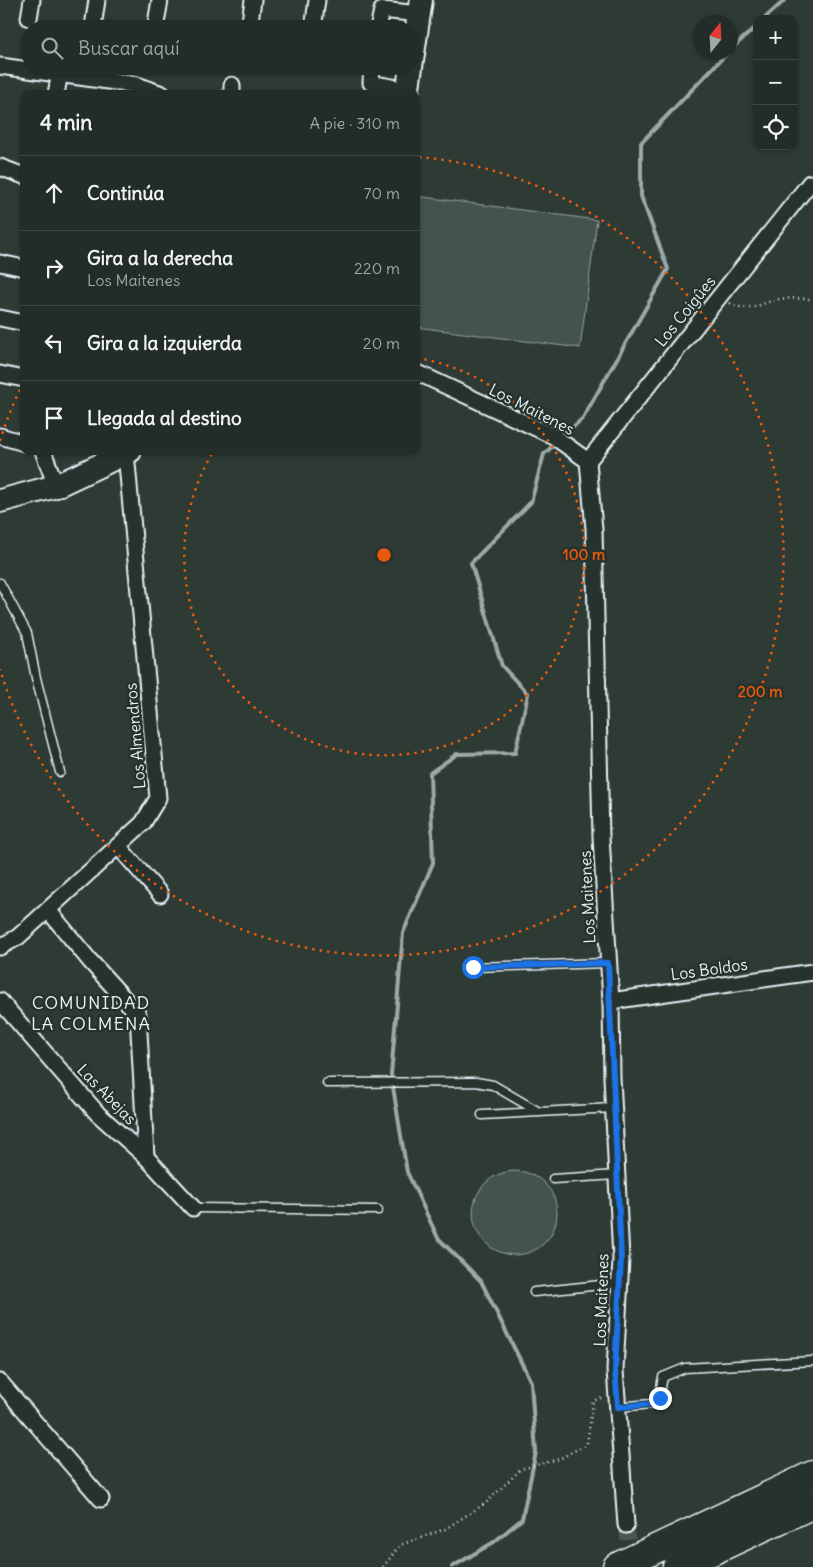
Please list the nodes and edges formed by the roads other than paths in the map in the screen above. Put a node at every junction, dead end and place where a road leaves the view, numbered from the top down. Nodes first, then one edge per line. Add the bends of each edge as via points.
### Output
1 (32, 0) edge
2 (97, 0) edge
3 (160, 0) edge
4 (253, 0) edge
5 (317, 0) edge
6 (420, 7) edge
7 (29, 18) dead end
8 (94, 20) edge
9 (157, 20) edge
10 (250, 20) edge
11 (314, 20) edge
12 (380, 20) edge
13 (418, 20) edge
14 (0, 66) edge
15 (20, 68) edge
16 (60, 75) edge
17 (73, 75) edge
18 (371, 75) edge
19 (410, 75) edge
20 (57, 90) edge
21 (151, 90) edge
22 (400, 90) edge
23 (408, 90) edge
24 (0, 167) edge
25 (20, 174) edge
26 (810, 183) dead end
27 (0, 263) edge
28 (20, 267) edge
29 (0, 318) edge
30 (20, 322) edge
31 (0, 374) edge
32 (420, 374) edge
33 (20, 378) edge
34 (0, 436) edge
35 (20, 442) edge
36 (44, 455) edge
37 (122, 455) edge
38 (128, 455) edge
39 (588, 461) junction
40 (56, 486) junction
41 (0, 501) edge
42 (0, 582) edge
43 (60, 772) dead end
44 (118, 846) junction
45 (160, 894) dead end
46 (48, 910) junction
47 (0, 948) edge
48 (608, 963) junction
49 (473, 967) dead end
50 (813, 972) edge
51 (0, 1001) edge
52 (611, 1001) junction
53 (327, 1083) dead end
54 (613, 1108) junction
55 (539, 1112) junction
56 (482, 1115) dead end
57 (146, 1156) junction
58 (617, 1175) junction
59 (553, 1179) dead end
60 (193, 1208) joint
61 (378, 1210) dead end
62 (620, 1283) junction
63 (534, 1292) dead end
64 (813, 1361) edge
65 (0, 1382) edge
66 (617, 1400) junction
67 (813, 1475) edge
68 (101, 1499) dead end
69 (813, 1504) edge
70 (626, 1525) tunnel mouth
71 (616, 1567) edge
72 (677, 1567) edge

1 - 7 street
2 - 8 street
3 - 9 street
4 - 10 street
5 - 11 street
6 - 12 street via 382,10
6 - 13 main road
14 - 15 street
16 - 20 street
17 - 21 street
18 - 22 street via 371,83
19 - 23 main road
24 - 25 street
26 - 39 street, Los Coigûes
27 - 28 street
29 - 30 street
31 - 33 street
32 - 39 street, Los Maitenes via 553,436
34 - 35 street
36 - 40 street
37 - 40 main road
38 - 44 street, Los Almendros via 158,798 144,823
39 - 48 street, Los Maitenes via 594,529 601,837
40 - 41 main road
42 - 43 lane via 27,633
44 - 45 street
44 - 46 street, Los Almendros
46 - 47 street, Los Almendros via 18,937
46 - 57 street via 138,1014
48 - 49 lane
48 - 52 street, Los Maitenes
50 - 52 street, Los Boldos
51 - 57 street, Las Abejas via 98,1114
52 - 54 street, Los Maitenes
53 - 55 lane via 476,1082 492,1085
54 - 55 lane
54 - 58 street, Los Maitenes
55 - 56 lane
57 - 60 street, Las Abejas
58 - 59 lane
58 - 62 street, Los Maitenes
60 - 61 lane
62 - 63 lane
62 - 66 street, Los Maitenes via 615,1370
64 - 66 lane via 685,1368 662,1377 658,1402
65 - 68 street
66 - 70 street, Los Maitenes
67 - 71 highway
69 - 72 highway

